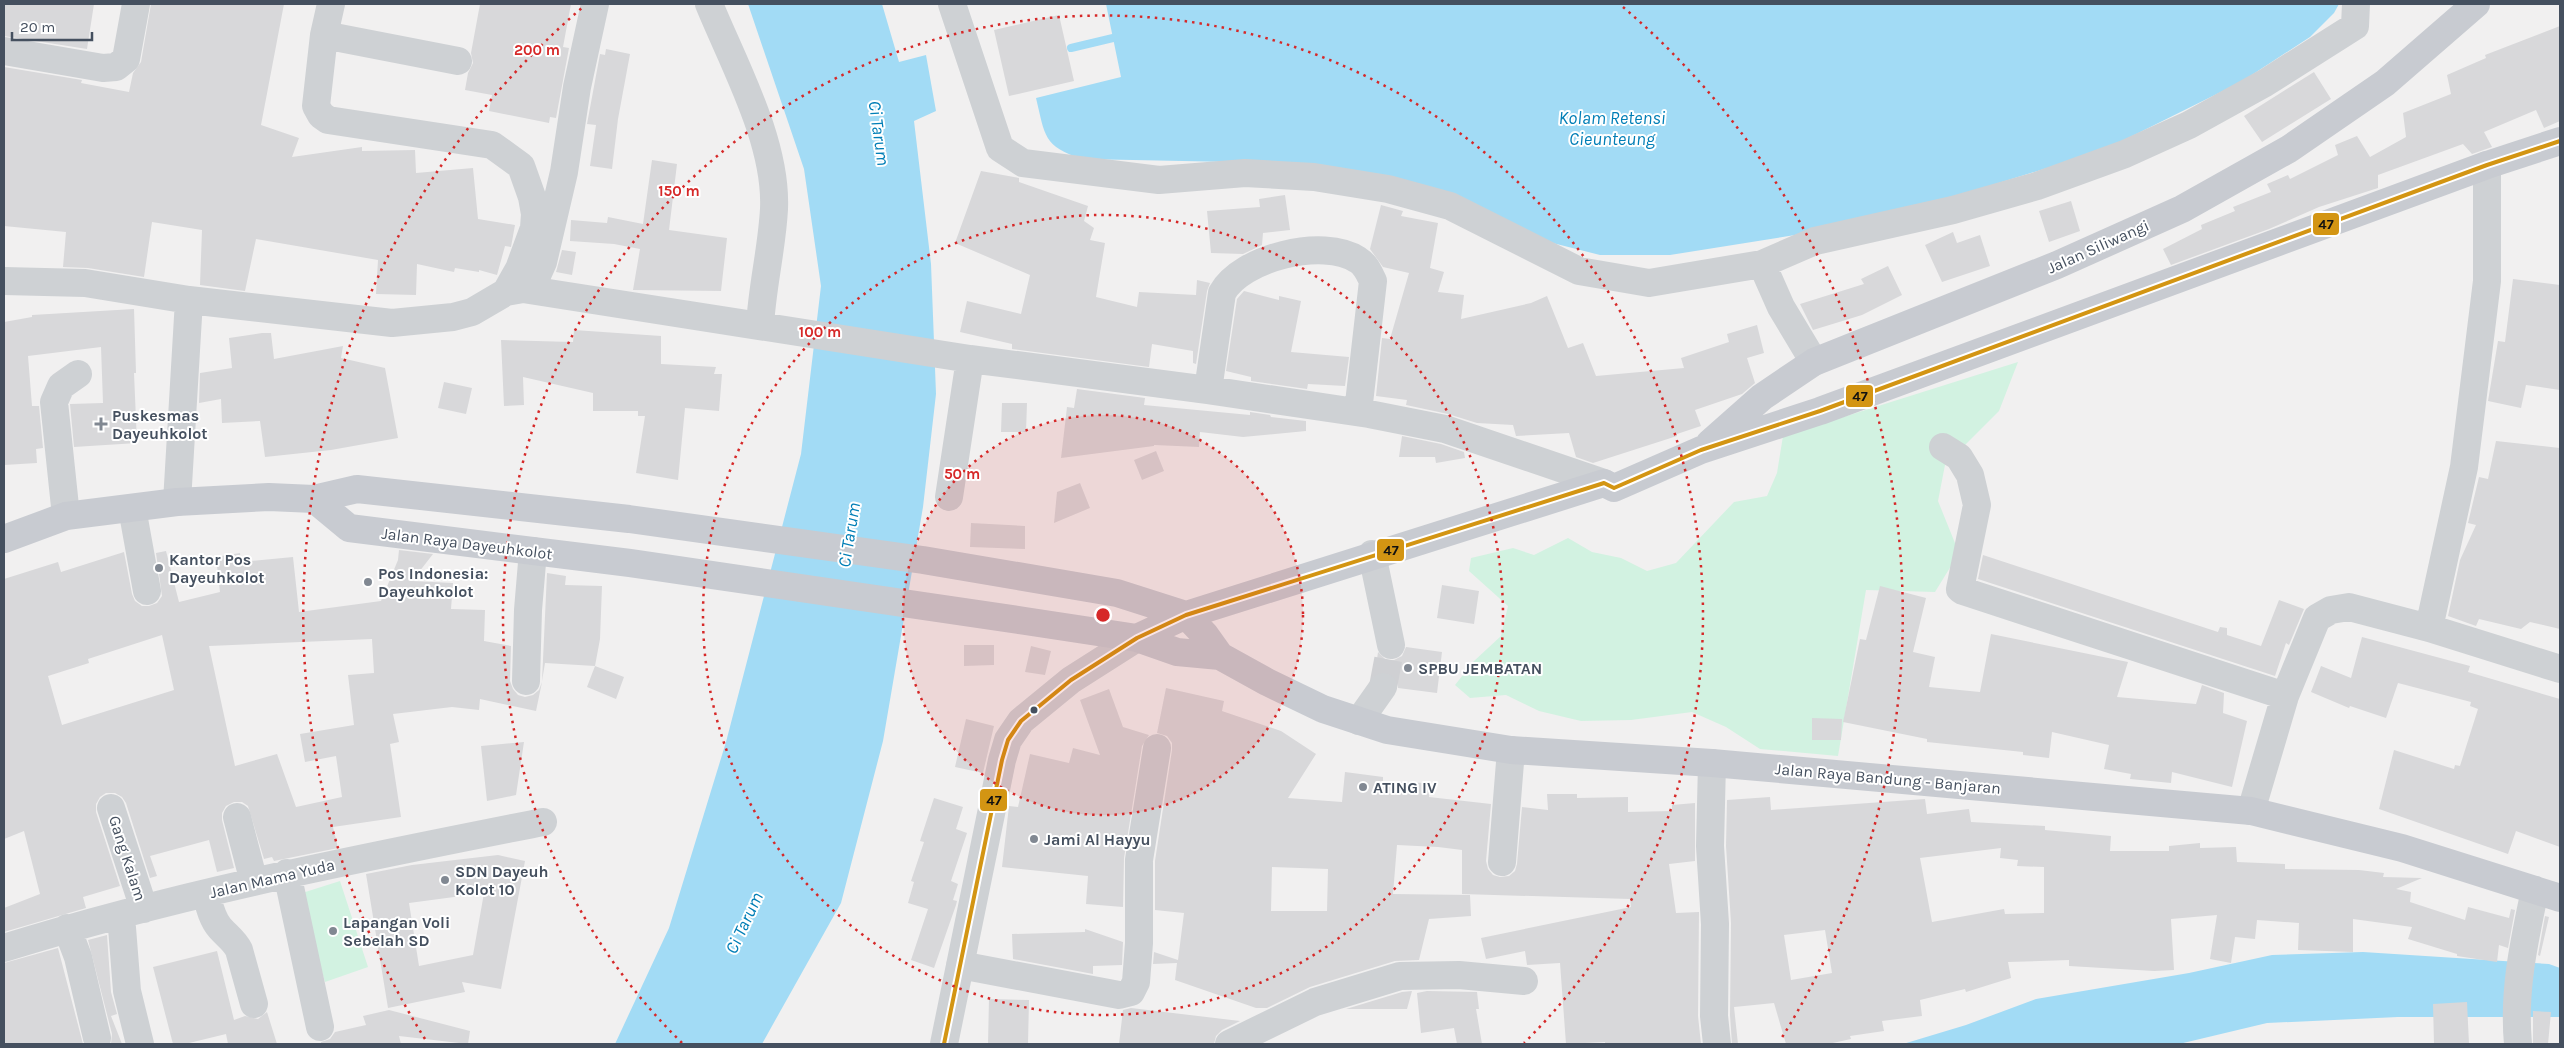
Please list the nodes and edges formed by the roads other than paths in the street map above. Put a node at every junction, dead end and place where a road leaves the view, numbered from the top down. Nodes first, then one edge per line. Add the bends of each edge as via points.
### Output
1 (136, 4) edge
2 (331, 4) edge
3 (595, 4) edge
4 (709, 4) edge
5 (2356, 4) edge
6 (2476, 4) edge
7 (957, 5) edge
8 (324, 35) junction
9 (4, 51) edge
10 (458, 61) dead end
11 (2560, 141) edge
12 (2487, 165) junction
13 (1762, 264) junction
14 (4, 282) edge
15 (515, 291) junction
16 (189, 300) junction
17 (773, 328) junction
18 (958, 357) junction
19 (1814, 362) junction
20 (78, 374) dead end
21 (1208, 390) junction
22 (1358, 412) junction
23 (1943, 447) dead end
24 (1701, 450) junction
25 (1604, 483) junction
26 (949, 497) dead end
27 (314, 499) junction
28 (177, 502) junction
29 (132, 508) junction
30 (66, 516) junction
31 (4, 539) edge
32 (533, 551) junction
33 (1372, 554) junction
34 (147, 591) dead end
35 (912, 604) joint
36 (1186, 614) junction
37 (2429, 628) junction
38 (1137, 638) junction
39 (1391, 645) tunnel mouth
40 (1220, 656) junction
41 (2560, 669) edge
42 (526, 681) dead end
43 (1383, 686) tunnel mouth
44 (2285, 696) junction
45 (1358, 721) junction
46 (1157, 748) dead end
47 (1511, 750) junction
48 (1712, 762) junction
49 (112, 808) dead end
50 (2251, 811) junction
51 (237, 817) dead end
52 (543, 822) dead end
53 (1502, 862) dead end
54 (287, 873) junction
55 (254, 882) junction
56 (206, 894) junction
57 (2548, 894) edge
58 (132, 912) junction
59 (67, 928) junction
60 (4, 948) edge
61 (960, 965) junction
62 (1524, 981) dead end
63 (254, 1004) dead end
64 (320, 1027) dead end
65 (97, 1038) dead end
66 (140, 1044) edge
67 (944, 1044) edge
68 (1229, 1044) edge
69 (1717, 1044) edge
70 (2518, 1044) edge

1 - 9 street via 126,58 116,67 103,68
2 - 8 street
3 - 15 street via 544,262 535,280
4 - 17 street via 755,115 768,156 774,209
5 - 13 street via 2355,26 2265,84 2189,125 2125,154 2037,186 1954,210 1815,241
6 - 19 main road, Jalan Siliwangi via 2385,83 2289,149 2182,209 2057,265
7 - 13 street via 1000,148 1023,163 1159,180 1244,174 1314,177 1388,189 1450,206 1579,271 1649,284
8 - 10 street
8 - 15 street via 316,106 328,120 492,145 521,166 535,214 534,228 519,269
11 - 12 main road
12 - 24 main road via 1820,411
12 - 37 street via 2487,281 2465,457
13 - 19 street via 1781,307
14 - 16 street via 86,283
15 - 16 street via 472,312 453,317 392,323
15 - 17 street
16 - 28 street
17 - 18 street
18 - 21 street
18 - 26 street
19 - 24 main road, Jalan Siliwangi via 1762,397
20 - 30 street via 61,386 54,402
21 - 22 street
21 - 22 street via 1222,293 1228,282 1237,274 1295,252 1331,252 1357,259 1367,268 1373,282
22 - 25 street via 1445,429
23 - 44 street via 1959,457 1970,475 1977,505 1960,589
24 - 25 main road via 1614,488
25 - 33 main road
27 - 28 main road via 269,497
27 - 32 main road, Jalan Raya Dayeuhkolot via 348,528
27 - 36 main road via 357,488 629,519 923,560 1118,593
28 - 29 main road
29 - 30 main road
29 - 34 street
30 - 31 main road
32 - 35 main road, Jalan Raya Dayeuhkolot
32 - 42 street
33 - 36 main road
33 - 39 street
35 - 38 main road, Jalan Raya Bandung - Banjaran
36 - 38 main road
36 - 40 main road, Jalan Raya Bandung - Banjaran
37 - 41 street
37 - 44 street via 2349,607 2331,610 2316,618
38 - 40 main road, Jalan Raya Bandung - Banjaran via 1178,652
38 - 61 street via 1071,680 1022,721 1008,740
40 - 45 main road, Jalan Raya Bandung - Banjaran via 1267,682
43 - 45 street
44 - 50 street
45 - 47 main road, Jalan Raya Bandung - Banjaran via 1387,730
46 - 61 street via 1139,860 1139,943 1136,982 1132,992 1119,995
47 - 48 main road, Jalan Raya Bandung - Banjaran
47 - 53 street
48 - 50 main road, Jalan Raya Bandung - Banjaran
48 - 69 street via 1710,846
49 - 58 street, Gang Kalam
50 - 57 main road, Jalan Raya Bandung - Banjaran via 2402,848
51 - 55 street
52 - 54 street, Jalan Mama Yuda
54 - 55 street, Jalan Mama Yuda
54 - 64 street
55 - 56 street, Jalan Mama Yuda
56 - 58 street, Jalan Mama Yuda
56 - 63 street via 218,927 239,950
57 - 70 street via 2519,965 2515,1015
58 - 59 street, Jalan Mama Yuda
58 - 66 street, Gang Kalam via 127,991
59 - 60 street, Jalan Mama Yuda
59 - 65 street via 78,957
61 - 67 street
62 - 68 street via 1459,975 1400,976 1315,1002

